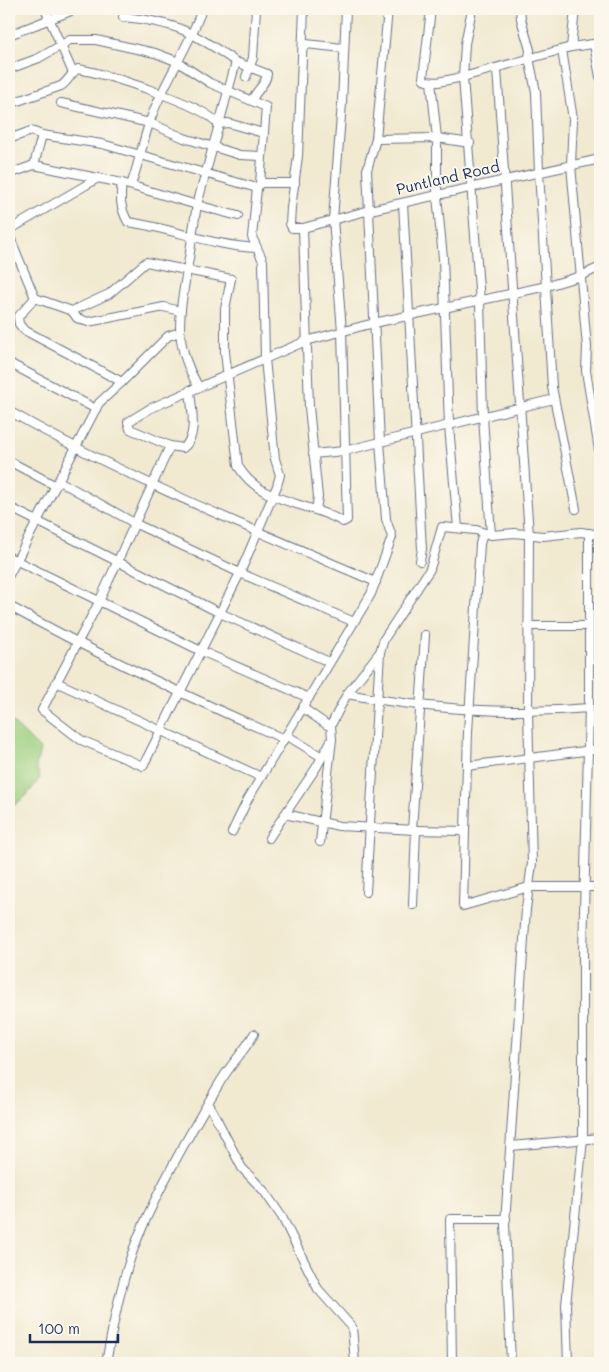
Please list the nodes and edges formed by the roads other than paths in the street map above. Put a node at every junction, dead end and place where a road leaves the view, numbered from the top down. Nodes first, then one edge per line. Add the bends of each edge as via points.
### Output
1 (45, 9) edge
2 (76, 9) edge
3 (202, 9) edge
4 (256, 9) edge
5 (304, 9) edge
6 (346, 9) edge
7 (388, 9) edge
8 (431, 9) edge
9 (472, 9) edge
10 (520, 9) edge
11 (575, 9) edge
12 (123, 17) dead end
13 (49, 19) junction
14 (193, 33) junction
15 (9, 35) edge
16 (61, 44) junction
17 (597, 44) edge
18 (571, 47) junction
19 (303, 48) junction
20 (343, 48) junction
21 (562, 50) junction
22 (529, 58) junction
23 (176, 61) junction
24 (236, 62) junction
25 (250, 67) junction
26 (9, 69) edge
27 (497, 69) junction
28 (74, 73) junction
29 (246, 77) dead end
30 (463, 77) junction
31 (600, 77) edge
32 (431, 82) junction
33 (227, 92) junction
34 (162, 95) junction
35 (252, 100) junction
36 (61, 103) dead end
37 (9, 104) edge
38 (150, 123) junction
39 (218, 124) junction
40 (263, 133) junction
41 (42, 135) junction
42 (437, 138) junction
43 (9, 139) edge
44 (376, 139) junction
45 (470, 143) junction
46 (213, 147) junction
47 (142, 154) junction
48 (261, 156) junction
49 (600, 159) edge
50 (34, 165) junction
51 (571, 165) junction
52 (539, 172) junction
53 (205, 173) junction
54 (9, 174) edge
55 (98, 178) junction
56 (506, 179) junction
57 (122, 182) junction
58 (295, 184) junction
59 (131, 185) junction
60 (259, 185) junction
61 (470, 188) junction
62 (437, 196) junction
63 (403, 203) junction
64 (197, 205) junction
65 (370, 210) junction
66 (238, 216) dead end
67 (333, 219) junction
68 (303, 228) junction
69 (9, 230) edge
70 (9, 235) edge
71 (192, 237) junction
72 (257, 248) junction
73 (600, 267) edge
74 (187, 270) junction
75 (581, 276) junction
76 (547, 286) junction
77 (511, 292) junction
78 (35, 298) junction
79 (480, 302) junction
80 (445, 307) junction
81 (72, 311) junction
82 (180, 311) junction
83 (410, 316) junction
84 (374, 323) junction
85 (342, 331) junction
86 (180, 332) junction
87 (306, 341) junction
88 (265, 360) junction
89 (9, 363) edge
90 (227, 374) junction
91 (122, 382) junction
92 (198, 386) junction
93 (190, 390) junction
94 (554, 399) junction
95 (518, 409) junction
96 (96, 410) junction
97 (9, 412) edge
98 (483, 418) junction
99 (449, 426) junction
100 (417, 434) junction
101 (380, 442) junction
102 (170, 446) junction
103 (76, 450) junction
104 (344, 451) junction
105 (313, 454) junction
106 (600, 456) edge
107 (9, 461) edge
108 (58, 484) junction
109 (153, 485) junction
110 (273, 497) junction
111 (9, 507) edge
112 (576, 509) dead end
113 (316, 510) junction
114 (38, 520) junction
115 (136, 524) junction
116 (458, 528) junction
117 (258, 532) junction
118 (589, 533) junction
119 (487, 534) junction
120 (529, 535) junction
121 (600, 535) edge
122 (13, 559) edge
123 (117, 560) junction
124 (420, 561) dead end
125 (240, 573) junction
126 (9, 575) edge
127 (376, 582) junction
128 (99, 602) junction
129 (9, 606) edge
130 (220, 613) junction
131 (354, 622) junction
132 (528, 626) junction
133 (589, 626) junction
134 (425, 635) dead end
135 (78, 643) junction
136 (200, 651) junction
137 (380, 652) junction
138 (329, 662) junction
139 (56, 682) junction
140 (180, 693) junction
141 (347, 694) junction
142 (309, 698) junction
143 (377, 700) junction
144 (421, 704) junction
145 (303, 708) junction
146 (589, 708) junction
147 (470, 709) junction
148 (528, 711) junction
149 (331, 725) junction
150 (159, 732) junction
151 (285, 737) junction
152 (332, 739) junction
153 (600, 749) edge
154 (588, 751) junction
155 (322, 757) junction
156 (529, 758) junction
157 (467, 766) junction
158 (261, 777) junction
159 (285, 814) junction
160 (322, 823) junction
161 (368, 828) junction
162 (414, 830) junction
163 (465, 831) junction
164 (232, 832) dead end
165 (269, 838) dead end
166 (320, 842) dead end
167 (529, 887) junction
168 (585, 887) junction
169 (600, 887) edge
170 (366, 892) dead end
171 (413, 905) dead end
172 (254, 1034) dead end
173 (208, 1104) junction
174 (600, 1138) edge
175 (583, 1139) junction
176 (511, 1146) junction
177 (506, 1219) junction
178 (106, 1363) edge
179 (355, 1363) edge
180 (452, 1363) edge
181 (511, 1363) edge
182 (568, 1363) edge

1 - 13 street
2 - 13 street
3 - 14 street
4 - 25 street
5 - 19 street
6 - 20 street
7 - 44 street
8 - 32 street via 423,78
9 - 30 street
10 - 22 street
11 - 18 street
12 - 14 street via 176,25
13 - 15 street
13 - 16 street
14 - 23 street
14 - 24 street
16 - 23 street via 70,40 96,40
16 - 26 street via 56,50
16 - 28 street
17 - 18 street
17 - 31 street
18 - 21 street
19 - 20 street via 307,44
19 - 58 street
20 - 67 street
21 - 22 street
21 - 51 street via 573,119
22 - 27 street
22 - 52 street via 536,92
23 - 33 street
23 - 34 street
24 - 25 street
24 - 33 street
25 - 29 street
25 - 35 street via 267,74 267,80
27 - 30 street
27 - 56 street
28 - 34 street via 78,69 85,70
28 - 37 street via 61,86
30 - 32 street
30 - 45 street
32 - 42 street
33 - 35 street
33 - 39 street
34 - 38 street
34 - 39 street via 213,117
35 - 40 street via 266,107
36 - 38 street
38 - 46 street
38 - 47 street
39 - 40 street via 228,123
39 - 46 street
40 - 48 street
41 - 43 street via 30,132
41 - 47 street
41 - 50 street
42 - 44 street
42 - 45 street
42 - 62 street
44 - 65 street via 367,170
45 - 61 street
46 - 48 street via 240,156
46 - 53 street
47 - 53 street
47 - 59 street
48 - 60 street
49 - 51 street, Puntland Road
50 - 54 street
50 - 55 street
51 - 52 street, Puntland Road
51 - 75 street
52 - 56 street, Puntland Road
52 - 76 street
53 - 60 street
53 - 64 street
55 - 57 street
55 - 69 street
56 - 61 street, Puntland Road
56 - 77 street
57 - 59 street
57 - 71 street via 122,211 128,222
58 - 60 street
58 - 68 street via 290,224 296,229
59 - 64 street
60 - 72 street via 252,237
61 - 62 street, Puntland Road
61 - 79 street
62 - 63 street, Puntland Road
62 - 80 street
63 - 65 street, Puntland Road
63 - 83 street
64 - 66 street
64 - 71 street
65 - 67 street, Puntland Road
65 - 84 street
67 - 68 street, Puntland Road
67 - 85 street
68 - 87 street
70 - 78 street
71 - 72 street
71 - 74 street
72 - 88 street via 263,261
73 - 75 street
74 - 81 street via 146,262 109,294
74 - 82 street
74 - 90 street via 231,279 224,309
75 - 76 street
75 - 106 street via 586,371
76 - 77 street
76 - 94 street
77 - 79 street
77 - 95 street
78 - 81 street
78 - 91 street via 18,317 24,330
79 - 80 street
79 - 98 street
80 - 83 street
80 - 99 street
81 - 82 street via 77,318 88,322 164,307
82 - 86 street
83 - 84 street
83 - 100 street
84 - 85 street
84 - 101 street
85 - 87 street
85 - 104 street
86 - 91 street via 168,336
86 - 92 street via 187,366
87 - 88 street
87 - 105 street
88 - 90 street
88 - 110 street via 275,459 280,475
89 - 96 street
90 - 92 street
90 - 110 street via 238,466 244,475
91 - 96 street via 105,396
92 - 93 street
93 - 102 street via 192,438 183,448
93 - 102 street via 128,422 130,429
94 - 95 street
94 - 112 street
95 - 98 street
95 - 120 street
96 - 103 street
97 - 103 street
98 - 99 street
98 - 119 street
99 - 100 street
99 - 116 street
100 - 101 street
100 - 124 street
101 - 104 street
101 - 127 street via 386,519 392,537
102 - 109 street
103 - 108 street
103 - 109 street
104 - 105 street
104 - 113 street via 347,520 343,522
105 - 113 street via 318,497
107 - 108 street
108 - 114 street
108 - 115 street
109 - 115 street
109 - 117 street
110 - 113 street
110 - 117 street
111 - 114 street
114 - 122 street
114 - 123 street
115 - 123 street
115 - 125 street
116 - 119 street
116 - 137 street via 442,527 430,569 384,639
117 - 125 street
117 - 127 street
118 - 120 street
118 - 121 street
118 - 133 street
119 - 120 street
119 - 147 street via 480,544
120 - 132 street
122 - 126 street
122 - 128 street
123 - 128 street
123 - 130 street
125 - 130 street
125 - 131 street
127 - 131 street
128 - 135 street
128 - 136 street
129 - 135 street
130 - 136 street
130 - 138 street
131 - 138 street
132 - 133 street
132 - 148 street
133 - 146 street
134 - 144 street
135 - 139 street
135 - 140 street
136 - 140 street
136 - 142 street
137 - 141 street
137 - 143 street
138 - 142 street
139 - 150 street
139 - 150 street via 42,710 80,740 143,766
140 - 150 street
140 - 151 street
141 - 143 street
141 - 149 street
142 - 145 street
143 - 144 street
143 - 161 street
144 - 147 street
144 - 162 street
145 - 149 street
145 - 151 street
146 - 148 street
146 - 154 street
147 - 148 street
147 - 157 street
148 - 156 street
149 - 152 street
150 - 158 street
151 - 155 street
151 - 158 street
152 - 155 street
152 - 160 street
153 - 154 street
154 - 156 street
154 - 168 street
155 - 159 street
156 - 157 street
156 - 167 street via 532,863
157 - 163 street
158 - 164 street
159 - 160 street
159 - 165 street
160 - 161 street
160 - 166 street
161 - 162 street
161 - 170 street
162 - 163 street
162 - 171 street
163 - 167 street via 463,906
167 - 168 street
167 - 176 street
168 - 169 street
168 - 175 street
172 - 173 street
173 - 178 street via 139,1235 121,1291
173 - 179 street via 242,1168 282,1217 318,1289 352,1327
174 - 175 street
175 - 176 street
175 - 182 street via 566,1305
176 - 177 street
177 - 180 street via 450,1218
177 - 181 street

